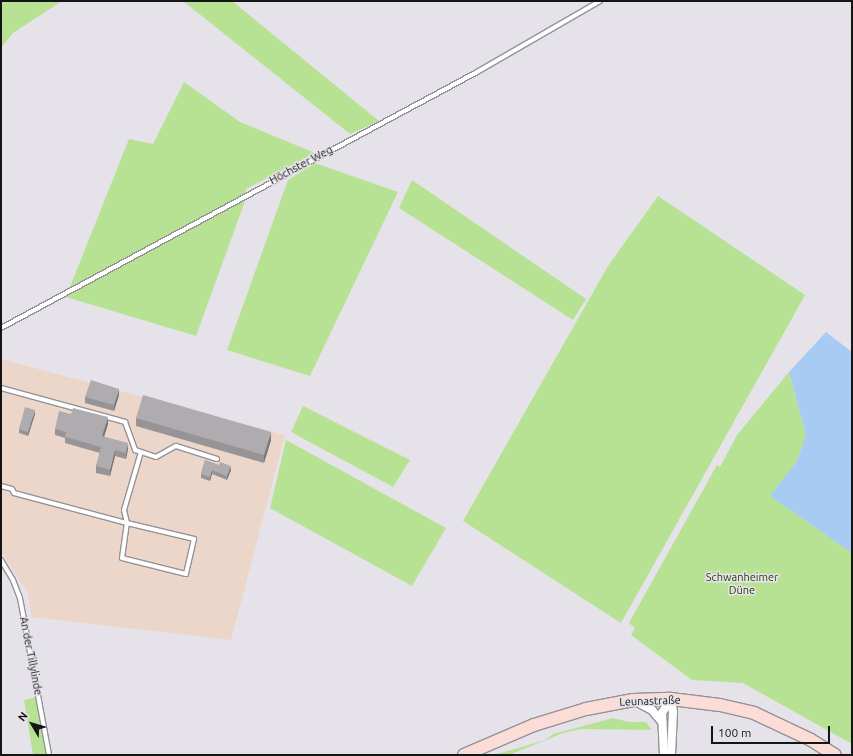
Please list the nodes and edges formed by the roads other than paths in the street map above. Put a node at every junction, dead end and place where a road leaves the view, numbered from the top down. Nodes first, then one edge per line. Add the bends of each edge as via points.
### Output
1 (600, 1) edge
2 (1, 328) edge
3 (1, 388) edge
4 (141, 452) junction
5 (217, 459) dead end
6 (1, 486) edge
7 (126, 523) junction
8 (1, 560) edge
9 (671, 699) junction
10 (633, 700) junction
11 (662, 722) junction
12 (49, 755) edge
13 (464, 755) edge
14 (664, 755) edge
15 (671, 755) edge
16 (834, 755) edge

1 - 2 lane, Höchster Weg via 477,72
3 - 4 lane via 125,422 135,450
4 - 5 lane via 156,457 176,446
4 - 7 lane via 124,510
6 - 7 lane via 14,492
7 - 7 lane via 194,539 186,574 122,558
8 - 12 lane, An der Tillylinde via 20,598
9 - 10 main road, Leunastraße
9 - 11 street via 664,708
9 - 15 street
9 - 16 main road, Leunastraße via 705,702 754,713 811,740
10 - 11 street via 652,710
10 - 13 main road, Leunastraße via 609,703 561,716
11 - 14 street

